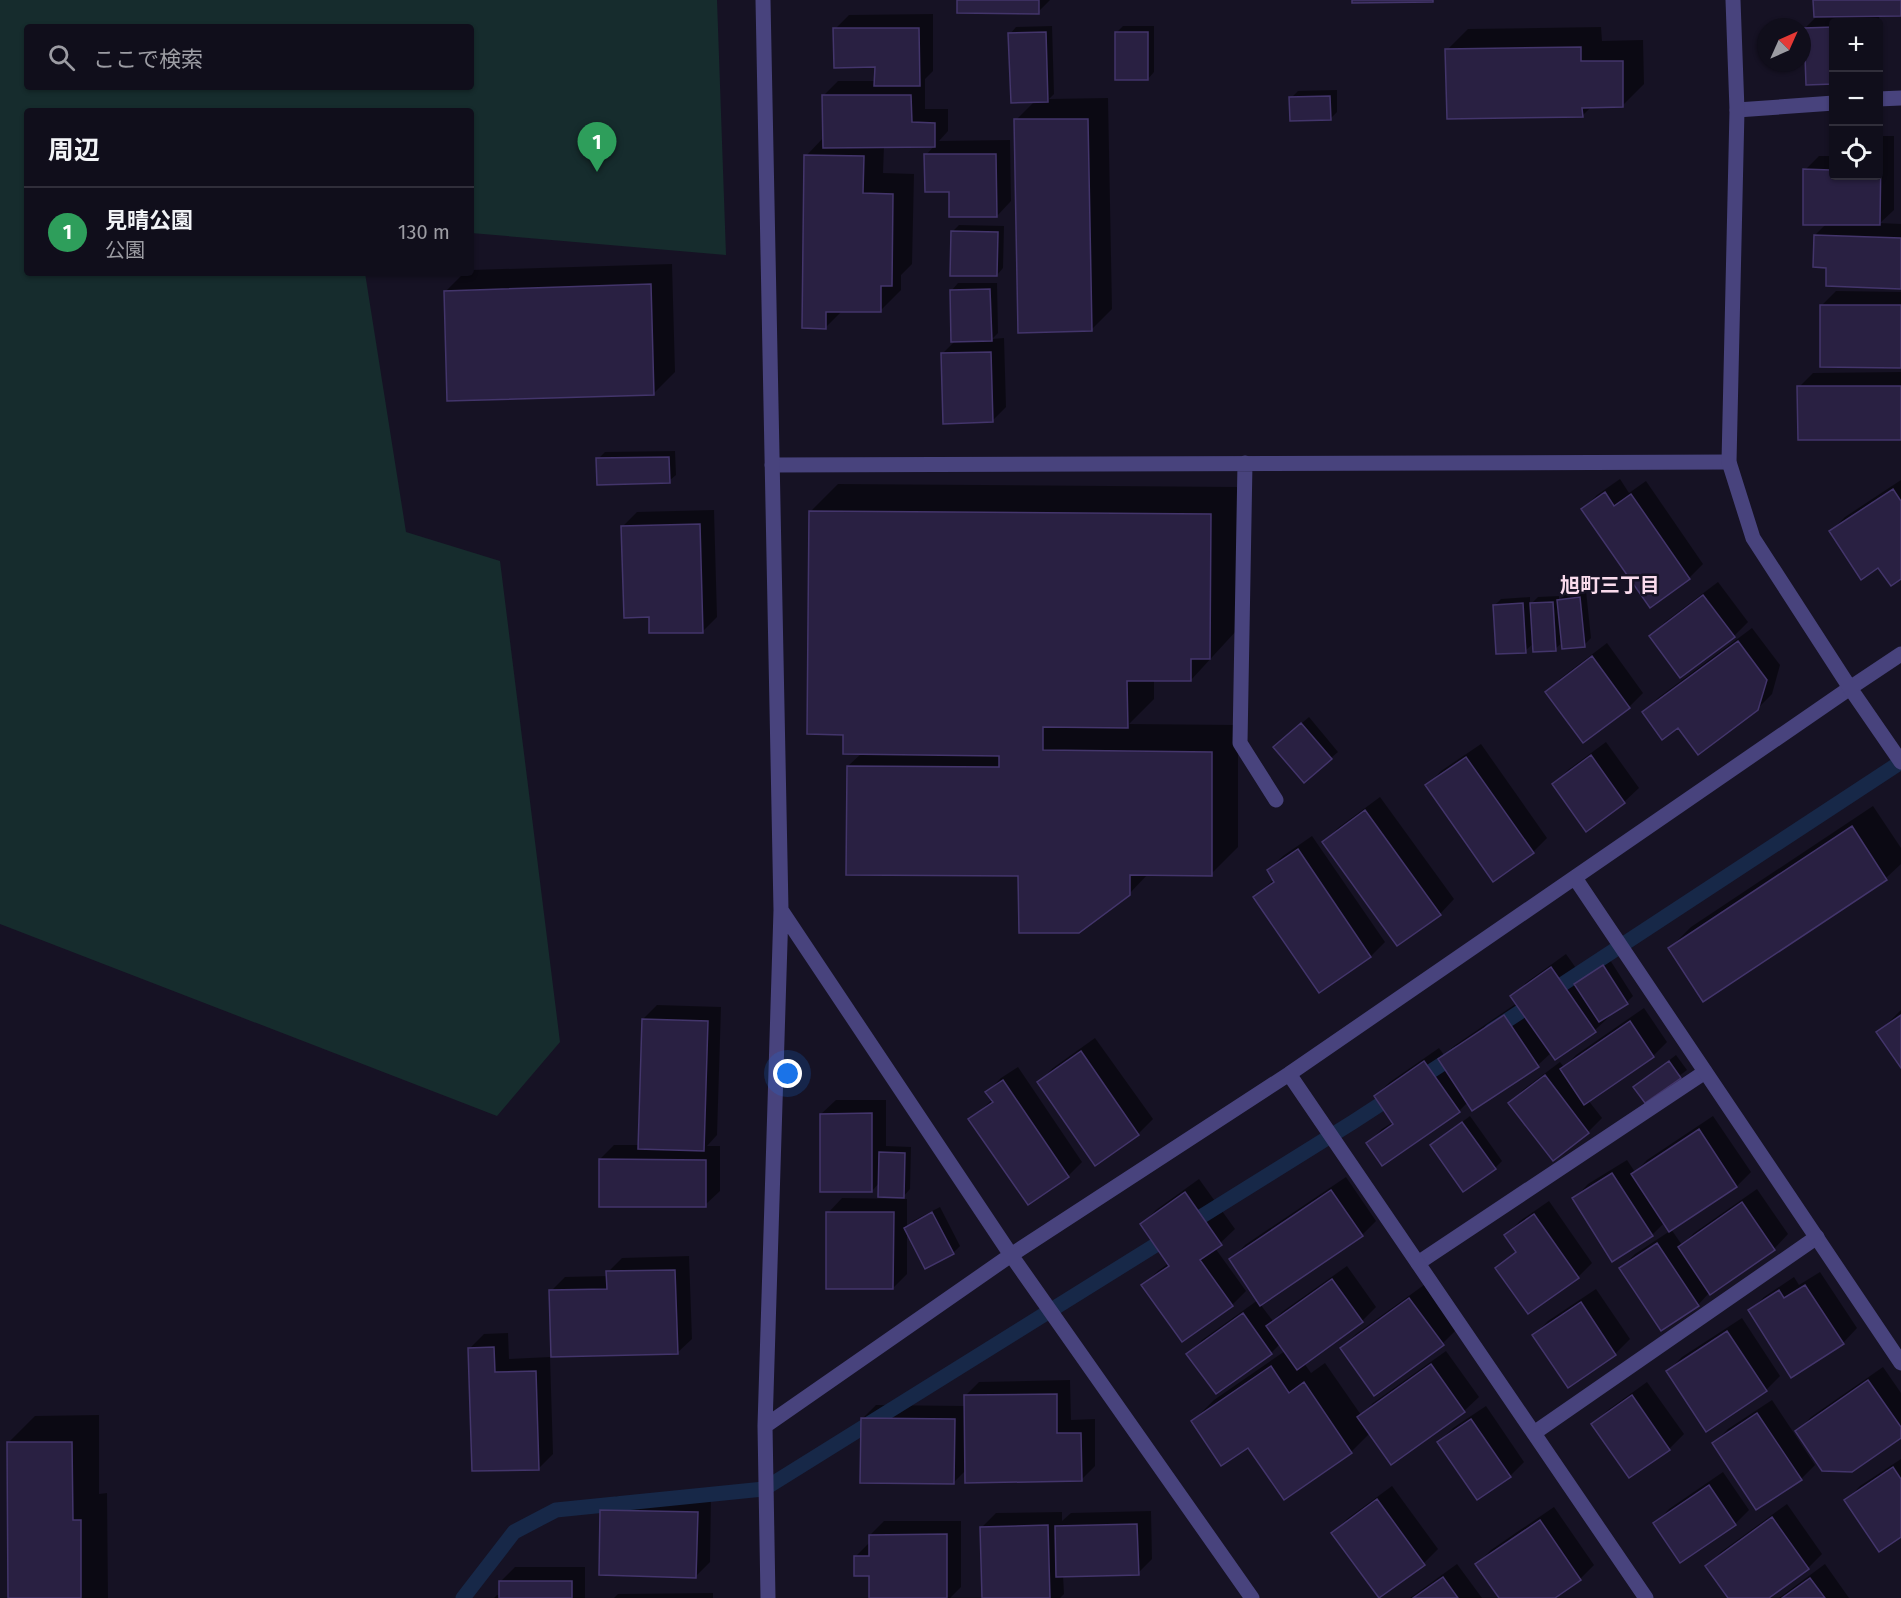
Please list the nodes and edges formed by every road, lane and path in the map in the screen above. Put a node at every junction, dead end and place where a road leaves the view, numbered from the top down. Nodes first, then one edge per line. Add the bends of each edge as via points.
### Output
1 (763, 0) edge
2 (1733, 0) edge
3 (1901, 98) edge
4 (1883, 99) edge
5 (1829, 103) edge
6 (1737, 110) junction
7 (1729, 462) junction
8 (1245, 463) junction
9 (772, 465) junction
10 (1901, 654) edge
11 (1850, 688) junction
12 (1901, 762) edge
13 (1276, 800) dead end
14 (1575, 878) junction
15 (781, 910) junction
16 (1705, 1072) junction
17 (1289, 1074) junction
18 (1817, 1237) junction
19 (1011, 1255) junction
20 (1418, 1263) junction
21 (1901, 1363) edge
22 (765, 1426) junction
23 (1534, 1433) junction
24 (768, 1598) edge
25 (1252, 1598) edge
26 (1646, 1598) edge

1 - 9 street
2 - 6 street
3 - 4 street
5 - 6 street
6 - 7 street
7 - 8 street
7 - 11 street via 1753,538
8 - 9 street
8 - 13 street via 1240,743
9 - 15 street
10 - 11 street
11 - 12 street
11 - 14 street
14 - 16 street
14 - 17 street
15 - 19 street
15 - 22 street
16 - 18 street
16 - 20 street
17 - 19 street
17 - 20 street
18 - 21 street
18 - 23 street
19 - 22 street
19 - 25 street
20 - 23 street
22 - 24 street
23 - 26 street

